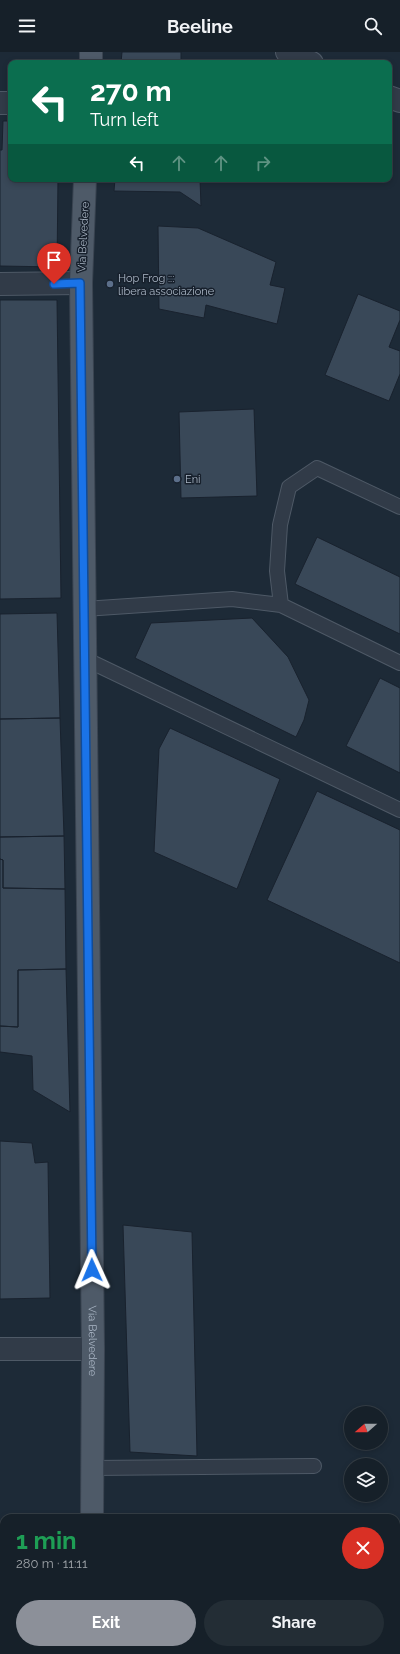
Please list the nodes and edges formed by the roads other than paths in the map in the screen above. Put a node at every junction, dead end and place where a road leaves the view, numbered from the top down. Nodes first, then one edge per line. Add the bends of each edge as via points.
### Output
1 (287, 52) edge
2 (305, 60) edge
3 (85, 182) edge
4 (80, 283) junction
5 (0, 284) edge
6 (400, 507) edge
7 (281, 606) junction
8 (84, 609) junction
9 (85, 659) junction
10 (400, 663) edge
11 (400, 810) edge
12 (0, 1348) edge
13 (93, 1349) junction
14 (314, 1466) dead end
15 (93, 1468) junction
16 (92, 1514) edge

1 - 2 street
3 - 4 main road, Via Belvedere
4 - 5 street
4 - 8 main road, Via Belvedere
6 - 7 lane via 317,468 289,487 280,525 277,571
7 - 8 lane via 232,599
7 - 10 lane
8 - 9 main road, Via Belvedere
9 - 11 lane
9 - 13 main road, Via Belvedere
12 - 13 street
13 - 15 main road, Via Belvedere
14 - 15 lane
15 - 16 main road, Via Belvedere

